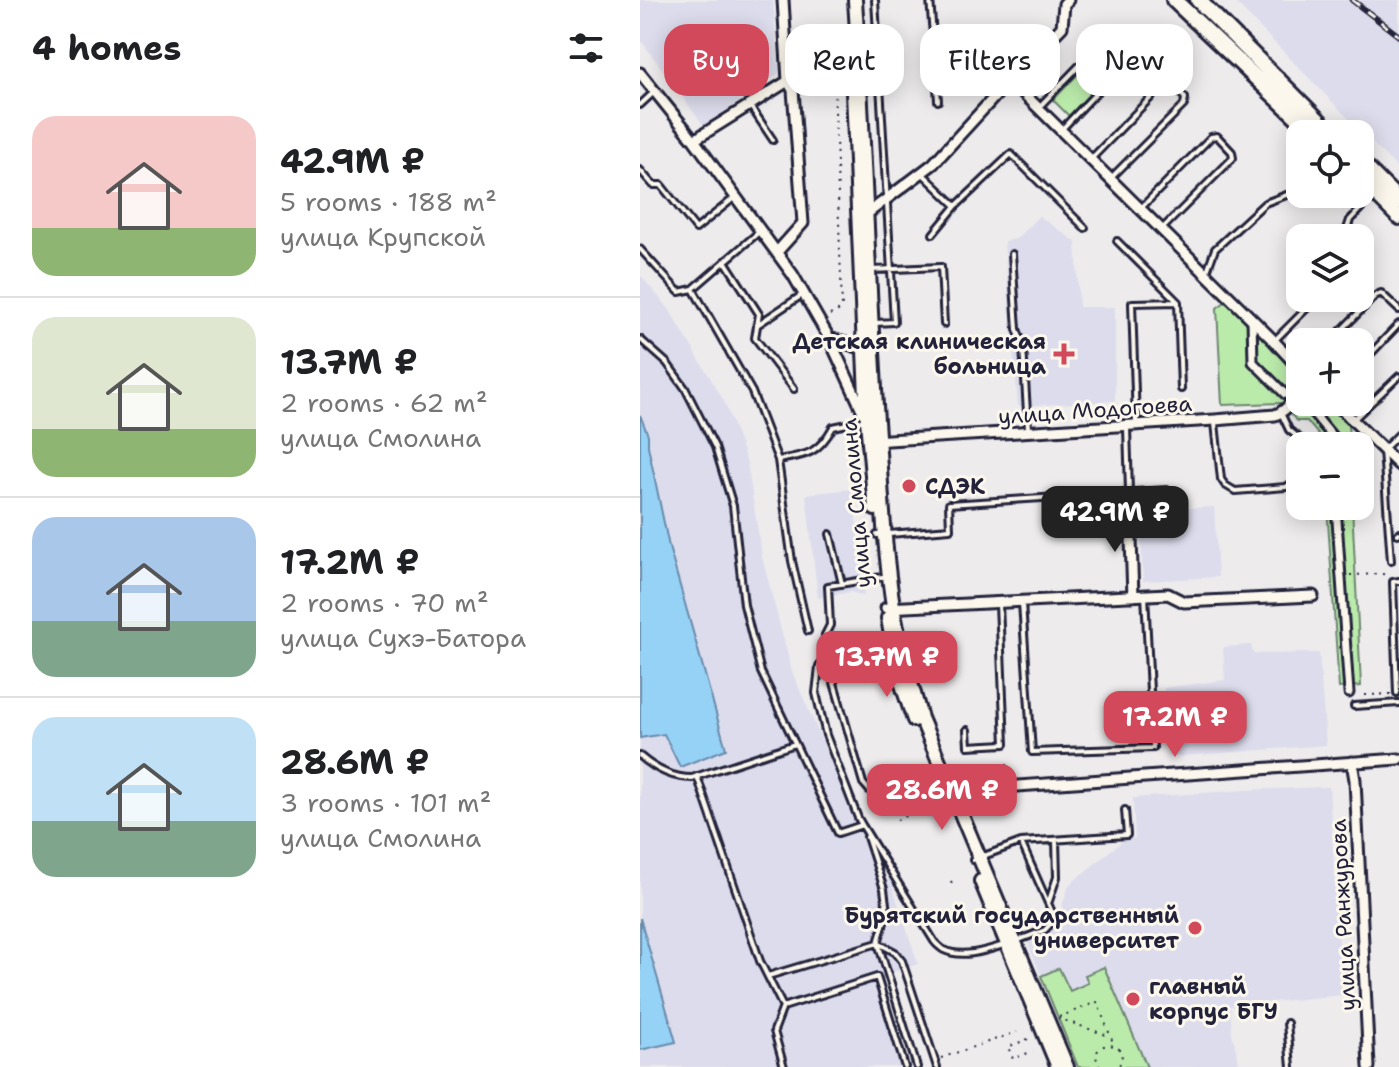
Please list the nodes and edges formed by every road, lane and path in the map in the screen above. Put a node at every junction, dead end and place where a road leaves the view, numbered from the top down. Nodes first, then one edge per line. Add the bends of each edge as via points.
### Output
1 (783, 0) edge
2 (848, 0) edge
3 (855, 0) edge
4 (875, 0) edge
5 (930, 0) edge
6 (1174, 0) edge
7 (1198, 0) edge
8 (1064, 1) edge
9 (850, 24) edge
10 (932, 24) edge
11 (1060, 29) edge
12 (785, 32) edge
13 (640, 73) edge
14 (785, 83) edge
15 (655, 91) junction
16 (793, 96) edge
17 (834, 96) edge
18 (855, 96) edge
19 (938, 96) edge
20 (995, 96) edge
21 (1024, 96) edge
22 (938, 101) dead end
23 (640, 105) edge
24 (750, 105) junction
25 (1039, 108) junction
26 (1300, 120) edge
27 (1318, 120) edge
28 (1061, 130) junction
29 (694, 140) junction
30 (773, 140) dead end
31 (1091, 159) junction
32 (640, 170) edge
33 (922, 173) junction
34 (1374, 176) edge
35 (1111, 179) junction
36 (1375, 193) joint
37 (1286, 195) edge
38 (735, 197) junction
39 (887, 199) junction
40 (1399, 201) edge
41 (956, 206) junction
42 (1140, 208) junction
43 (863, 217) junction
44 (1399, 217) edge
45 (1349, 224) edge
46 (1085, 228) dead end
47 (760, 230) junction
48 (1162, 230) junction
49 (933, 234) dead end
50 (1117, 241) dead end
51 (640, 249) edge
52 (777, 252) junction
53 (1012, 254) dead end
54 (725, 261) junction
55 (891, 269) junction
56 (865, 270) junction
57 (1206, 273) junction
58 (693, 289) junction
59 (804, 294) junction
60 (1178, 302) junction
61 (1399, 310) edge
62 (1303, 312) edge
63 (830, 315) dead end
64 (1252, 319) junction
65 (868, 323) junction
66 (944, 324) dead end
67 (1399, 324) edge
68 (757, 325) junction
69 (1344, 328) edge
70 (829, 338) junction
71 (640, 339) edge
72 (1274, 341) junction
73 (864, 349) junction
74 (1374, 350) edge
75 (1286, 356) edge
76 (1399, 376) edge
77 (794, 389) dead end
78 (1181, 389) dead end
79 (1285, 394) dead end
80 (1286, 408) edge
81 (1281, 413) junction
82 (1316, 416) edge
83 (1349, 416) edge
84 (867, 420) junction
85 (1215, 420) junction
86 (1353, 420) junction
87 (1131, 425) junction
88 (1028, 432) junction
89 (1292, 432) edge
90 (1329, 432) edge
91 (1399, 434) edge
92 (874, 441) junction
93 (1383, 450) junction
94 (778, 460) junction
95 (1399, 465) edge
96 (1286, 487) edge
97 (1167, 490) dead end
98 (1129, 492) junction
99 (1130, 511) dead end
100 (1337, 520) edge
101 (830, 534) dead end
102 (881, 534) junction
103 (1391, 561) dead end
104 (1341, 576) junction
105 (882, 577) junction
106 (1396, 582) edge
107 (842, 584) junction
108 (1145, 595) junction
109 (1133, 596) junction
110 (1313, 596) dead end
111 (1022, 601) junction
112 (999, 602) junction
113 (890, 608) junction
114 (808, 631) dead end
115 (827, 654) junction
116 (1349, 693) dead end
117 (1397, 693) joint
118 (1365, 695) dead end
119 (1399, 703) edge
120 (1354, 706) dead end
121 (967, 730) dead end
122 (795, 744) junction
123 (640, 756) edge
124 (1399, 759) edge
125 (1352, 762) junction
126 (1007, 764) dead end
127 (965, 773) dead end
128 (971, 774) dead end
129 (989, 774) dead end
130 (996, 774) dead end
131 (938, 775) junction
132 (978, 775) dead end
133 (697, 776) junction
134 (949, 791) junction
135 (989, 802) dead end
136 (981, 803) dead end
137 (1125, 810) dead end
138 (912, 814) dead end
139 (897, 820) dead end
140 (862, 825) junction
141 (1056, 840) junction
142 (1021, 842) junction
143 (976, 859) junction
144 (951, 881) dead end
145 (954, 888) dead end
146 (1049, 903) junction
147 (878, 943) junction
148 (1011, 943) junction
149 (768, 976) junction
150 (783, 1007) junction
151 (1287, 1023) dead end
152 (1017, 1032) dead end
153 (1110, 1036) junction
154 (1028, 1039) dead end
155 (1114, 1045) junction
156 (1033, 1051) dead end
157 (947, 1055) dead end
158 (1120, 1066) edge
159 (784, 1067) edge
160 (905, 1067) edge
161 (917, 1067) edge
162 (937, 1067) edge
163 (1058, 1067) edge
164 (1067, 1067) edge
165 (1100, 1067) edge
166 (1291, 1067) edge
167 (1369, 1067) edge

1 - 12 street
2 - 9 main road, улица Смолина
3 - 43 main road
4 - 39 lane
5 - 10 lane
6 - 26 main road
7 - 27 main road
8 - 11 street
13 - 15 street
14 - 24 street
15 - 23 lane
15 - 29 street
16 - 52 street via 803,223
17 - 63 path via 842,307
18 - 43 main road, улица Смолина
19 - 22 lane
20 - 33 street
21 - 25 street
24 - 29 street
24 - 30 lane
25 - 28 street
25 - 28 lane via 1110,34 1132,51
28 - 31 street
29 - 38 street
31 - 35 street
31 - 35 lane via 1163,85 1179,91 1184,105
32 - 38 lane via 653,185 661,185 696,229
33 - 39 street
33 - 41 lane
34 - 40 main road
35 - 42 street
36 - 44 main road
36 - 45 lane
37 - 57 lane via 1265,203 1215,249
38 - 47 street
39 - 43 street
39 - 55 lane
41 - 46 lane via 1011,154
41 - 49 lane
42 - 48 street
42 - 48 lane via 1217,136 1233,158
43 - 56 main road, улица Смолина
47 - 52 street
47 - 54 lane
48 - 57 street
50 - 60 lane
51 - 58 lane via 679,292
52 - 59 street
53 - 88 lane
54 - 58 lane
54 - 68 lane via 759,314
55 - 56 lane
55 - 65 lane via 894,322
55 - 66 lane via 941,267
56 - 65 main road, улица Смолина
57 - 64 street
58 - 94 lane via 752,392
59 - 68 lane
59 - 70 street
60 - 78 lane
60 - 87 lane via 1132,303
61 - 69 lane via 1381,293
62 - 72 lane
64 - 72 street
64 - 79 street via 1253,362
65 - 73 main road, улица Смолина
65 - 92 main road
67 - 74 lane
68 - 77 lane via 755,338
70 - 73 street
70 - 84 street
71 - 122 lane via 685,388 715,447 733,506 744,605 761,672
72 - 75 street
73 - 84 main road, улица Смолина
76 - 86 lane
80 - 81 street
81 - 85 street, улица Модогоева
81 - 89 lane
82 - 90 street
83 - 86 street
84 - 92 main road, улица Смолина
84 - 94 lane via 833,427 824,443 804,455
85 - 87 street, улица Модогоева
85 - 96 lane via 1225,485 1235,491
86 - 93 street
87 - 88 street, улица Модогоева
87 - 98 lane
88 - 92 street, улица Модогоева
91 - 93 lane
92 - 102 main road, улица Смолина
93 - 95 street
93 - 103 lane
94 - 114 lane
97 - 98 lane
98 - 102 lane via 949,504 950,529
99 - 109 street
100 - 104 street
101 - 107 lane
102 - 105 main road, улица Смолина
102 - 113 main road
104 - 106 path via 1383,574
104 - 116 street
105 - 107 lane
105 - 113 main road, улица Смолина
106 - 117 lane
107 - 115 lane via 828,586
108 - 109 street
108 - 110 street via 1168,594 1184,602
108 - 111 lane via 1153,748 1032,752
109 - 111 street
111 - 112 street
112 - 113 street
112 - 121 lane via 1005,744 968,746
113 - 131 main road, улица Смолина via 897,670
113 - 134 main road via 921,718
115 - 131 lane via 869,790 886,795
115 - 140 lane via 819,667 816,693 826,735
117 - 118 path
119 - 120 lane
122 - 133 lane
122 - 140 lane via 838,833
123 - 133 lane via 680,778
124 - 125 street
125 - 134 street
125 - 167 street, улица Ранжурова
126 - 127 path via 1005,772
128 - 132 path
129 - 130 path
131 - 134 main road, улица Смолина
133 - 149 lane
134 - 143 main road, улица Смолина
135 - 136 path
137 - 141 lane via 1127,835
138 - 139 path
140 - 147 lane via 884,889 887,912
140 - 148 lane via 944,950 964,954
141 - 142 lane
141 - 146 lane via 1057,877
142 - 143 lane
142 - 146 lane
143 - 148 main road, улица Смолина
144 - 145 path
146 - 148 lane via 1055,919 1045,930
147 - 149 lane
147 - 161 lane
147 - 162 lane via 902,961
148 - 163 main road, улица Смолина
148 - 164 main road
149 - 150 lane
150 - 159 lane via 774,1031
150 - 160 lane via 877,977
151 - 166 lane
152 - 157 path
153 - 153 path via 1097,1002 1056,1018
153 - 155 path
154 - 156 path via 1008,1047 1013,1059
155 - 158 path via 1122,1054
155 - 165 path via 1098,1050

